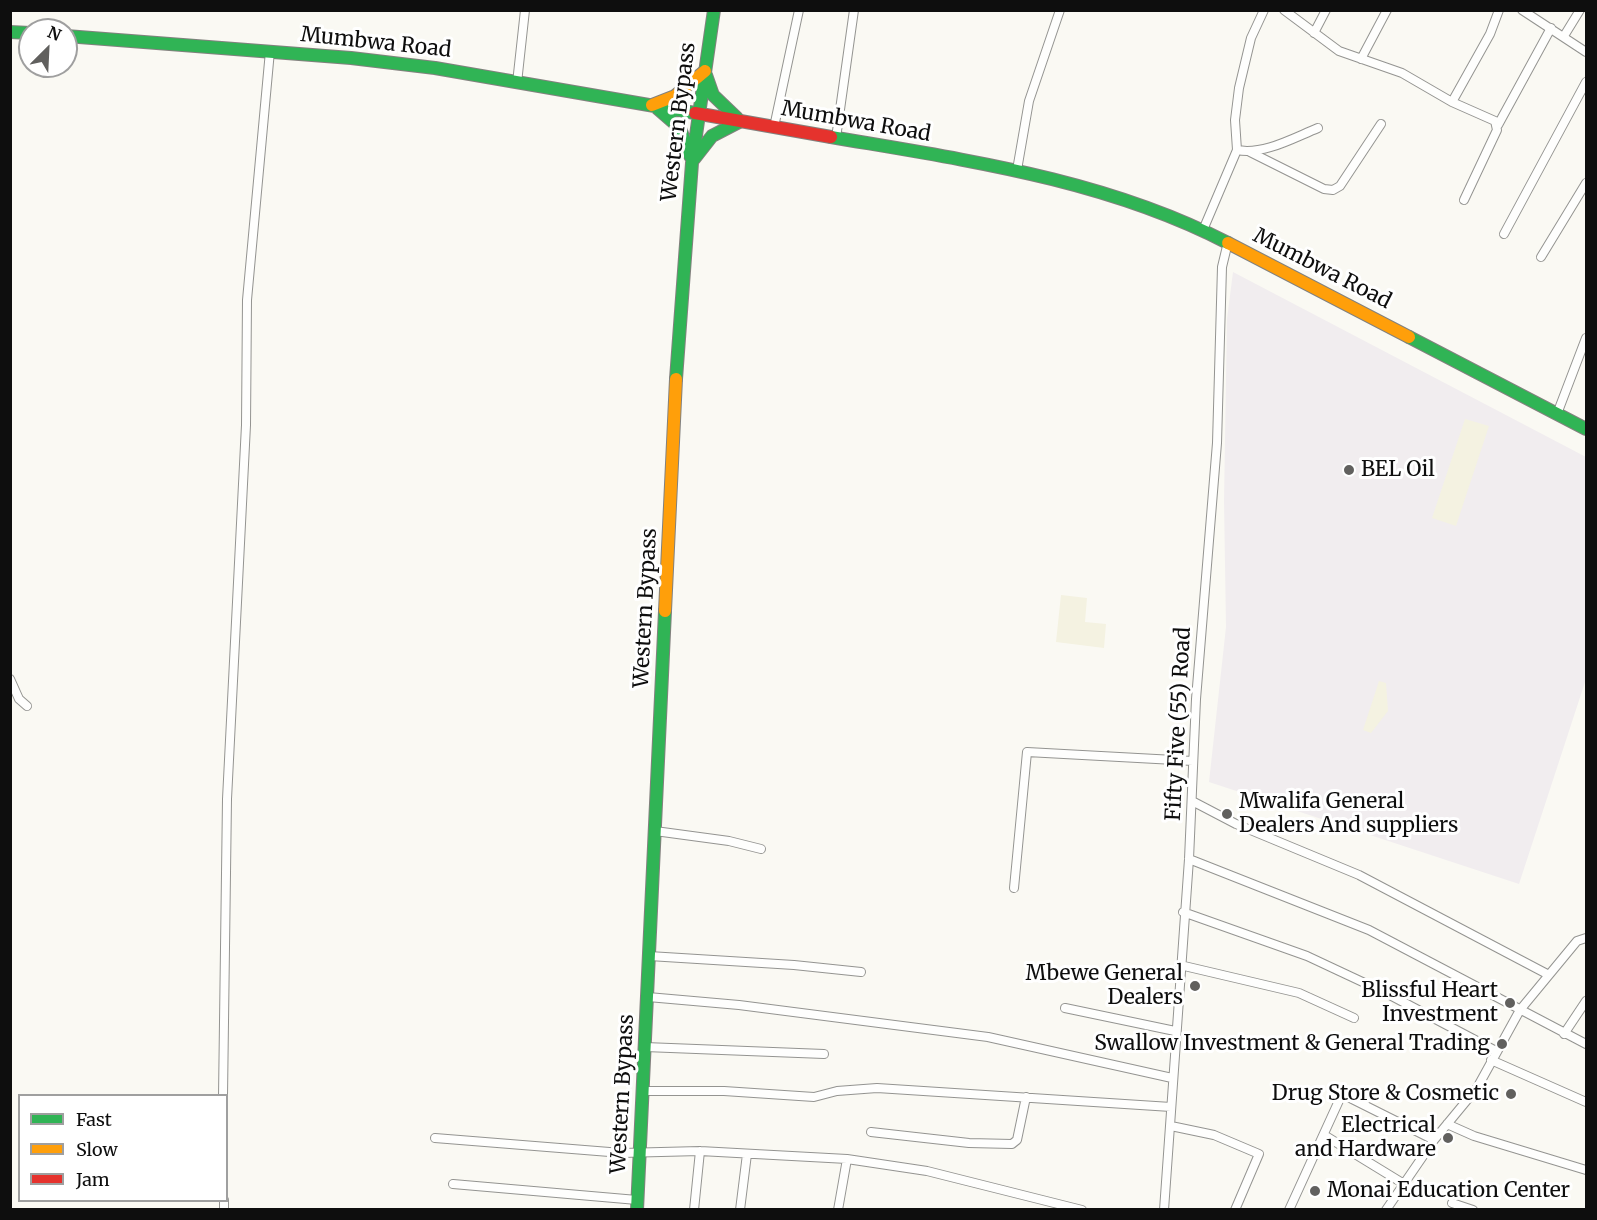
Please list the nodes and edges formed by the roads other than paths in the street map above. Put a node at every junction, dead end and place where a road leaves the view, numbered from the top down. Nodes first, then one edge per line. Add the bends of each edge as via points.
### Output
1 (525, 10) edge
2 (714, 10) edge
3 (799, 10) edge
4 (854, 10) edge
5 (1060, 10) edge
6 (1264, 10) edge
7 (1284, 10) edge
8 (1326, 10) edge
9 (1387, 10) edge
10 (1499, 10) edge
11 (1522, 10) edge
12 (1580, 10) edge
13 (1535, 14) edge
14 (1551, 28) junction
15 (1314, 33) junction
16 (1564, 36) junction
17 (78, 37) edge
18 (270, 51) junction
19 (1587, 51) edge
20 (1361, 59) junction
21 (705, 71) junction
22 (517, 82) junction
23 (1587, 82) edge
24 (1452, 102) junction
25 (651, 105) junction
26 (698, 113) junction
27 (741, 121) junction
28 (1381, 124) dead end
29 (1498, 125) junction
30 (774, 127) junction
31 (1318, 128) dead end
32 (836, 138) junction
33 (1237, 150) junction
34 (1250, 152) junction
35 (692, 163) junction
36 (1017, 170) junction
37 (1587, 183) edge
38 (1464, 200) dead end
39 (1203, 230) junction
40 (1504, 234) dead end
41 (1228, 242) junction
42 (1541, 257) dead end
43 (1587, 338) edge
44 (1557, 414) junction
45 (1587, 429) edge
46 (10, 679) edge
47 (27, 706) dead end
48 (1194, 761) junction
49 (1192, 801) junction
50 (655, 831) junction
51 (761, 849) dead end
52 (1189, 859) junction
53 (1014, 888) dead end
54 (1183, 912) junction
55 (1587, 938) edge
56 (650, 957) junction
57 (1180, 965) junction
58 (861, 972) dead end
59 (1549, 975) junction
60 (648, 998) junction
61 (1587, 1001) edge
62 (1065, 1008) dead end
63 (1520, 1011) junction
64 (1354, 1018) dead end
65 (1175, 1031) junction
66 (1564, 1034) junction
67 (1587, 1044) edge
68 (645, 1047) junction
69 (824, 1054) dead end
70 (1493, 1056) junction
71 (1172, 1078) junction
72 (642, 1091) junction
73 (223, 1094) edge
74 (1026, 1097) junction
75 (1587, 1102) edge
76 (1171, 1107) junction
77 (1447, 1124) junction
78 (1171, 1126) junction
79 (871, 1131) dead end
80 (1324, 1135) junction
81 (435, 1138) dead end
82 (1434, 1140) junction
83 (700, 1151) junction
84 (640, 1153) junction
85 (747, 1154) junction
86 (846, 1159) junction
87 (1587, 1170) edge
88 (453, 1184) dead end
89 (1404, 1184) junction
90 (1452, 1203) dead end
91 (637, 1205) edge
92 (694, 1209) edge
93 (740, 1209) edge
94 (838, 1209) edge
95 (1082, 1209) edge
96 (1164, 1209) edge
97 (1235, 1209) edge
98 (1289, 1209) edge
99 (1386, 1209) edge
100 (1473, 1209) edge

1 - 22 street
2 - 21 main road, Western Bypass
3 - 30 street
4 - 32 street
5 - 36 street via 1029,101
6 - 33 street via 1251,38 1239,88
7 - 15 street
8 - 15 street
9 - 20 street
10 - 24 street
11 - 13 street
12 - 16 street
13 - 14 street
14 - 16 street
14 - 29 street
15 - 20 street via 1339,51
16 - 19 street
17 - 18 main road, Mumbwa Road
18 - 22 main road, Mumbwa Road via 435,68
18 - 73 street via 247,300 246,425 227,799
20 - 24 street via 1402,73
21 - 25 main road via 675,96
21 - 26 main road, Western Bypass
21 - 27 main road via 713,95
22 - 25 main road, Mumbwa Road
23 - 40 street
24 - 29 street
25 - 26 main road, Mumbwa Road
25 - 35 main road via 680,128
26 - 27 main road, Mumbwa Road
26 - 35 main road, Western Bypass
27 - 30 main road, Mumbwa Road
27 - 35 main road via 711,135
28 - 34 street via 1340,186 1333,190
29 - 38 street
30 - 32 main road, Mumbwa Road
31 - 34 street
32 - 36 main road, Mumbwa Road
33 - 34 street
33 - 39 street
35 - 50 main road, Western Bypass via 677,355
36 - 39 main road, Mumbwa Road via 1109,195
37 - 42 street
39 - 41 main road, Mumbwa Road
41 - 44 main road, Mumbwa Road
41 - 48 street, Fifty Five (55) Road via 1222,267 1218,443
43 - 44 street
44 - 45 main road, Mumbwa Road
46 - 47 street via 19,699
48 - 49 street, Fifty Five (55) Road
48 - 53 street via 1027,753
49 - 52 street, Fifty Five (55) Road
49 - 59 street via 1236,824 1359,875
50 - 51 street
50 - 56 main road, Western Bypass
52 - 54 street, Fifty Five (55) Road
52 - 63 street via 1369,930
54 - 57 street, Fifty Five (55) Road
54 - 70 street via 1307,956 1386,993
55 - 59 street via 1577,941
56 - 58 street
56 - 60 main road, Western Bypass
57 - 64 street via 1299,993
57 - 65 street, Fifty Five (55) Road
59 - 63 street
60 - 68 main road, Western Bypass
60 - 71 street via 988,1037
61 - 66 street
62 - 65 street
63 - 66 street
63 - 70 street
65 - 71 street, Fifty Five (55) Road
66 - 67 street
68 - 69 street
68 - 72 main road, Western Bypass
70 - 75 street
70 - 77 street via 1477,1088
71 - 76 street, Fifty Five (55) Road
72 - 74 street via 814,1097 877,1088
72 - 84 main road, Western Bypass
74 - 76 street
74 - 79 street via 1017,1140 1012,1144
76 - 78 street, Fifty Five (55) Road
77 - 82 street
77 - 87 street
78 - 96 street, Fifty Five (55) Road
78 - 97 street via 1214,1135 1259,1154
80 - 82 street via 1340,1097 1346,1093
80 - 89 street
80 - 98 street
81 - 84 street
82 - 89 street
83 - 84 street
83 - 85 street
83 - 92 street
84 - 91 main road, Western Bypass
85 - 86 street
85 - 93 street
86 - 94 street
86 - 95 street via 927,1171
88 - 91 street
89 - 99 street
90 - 100 street

